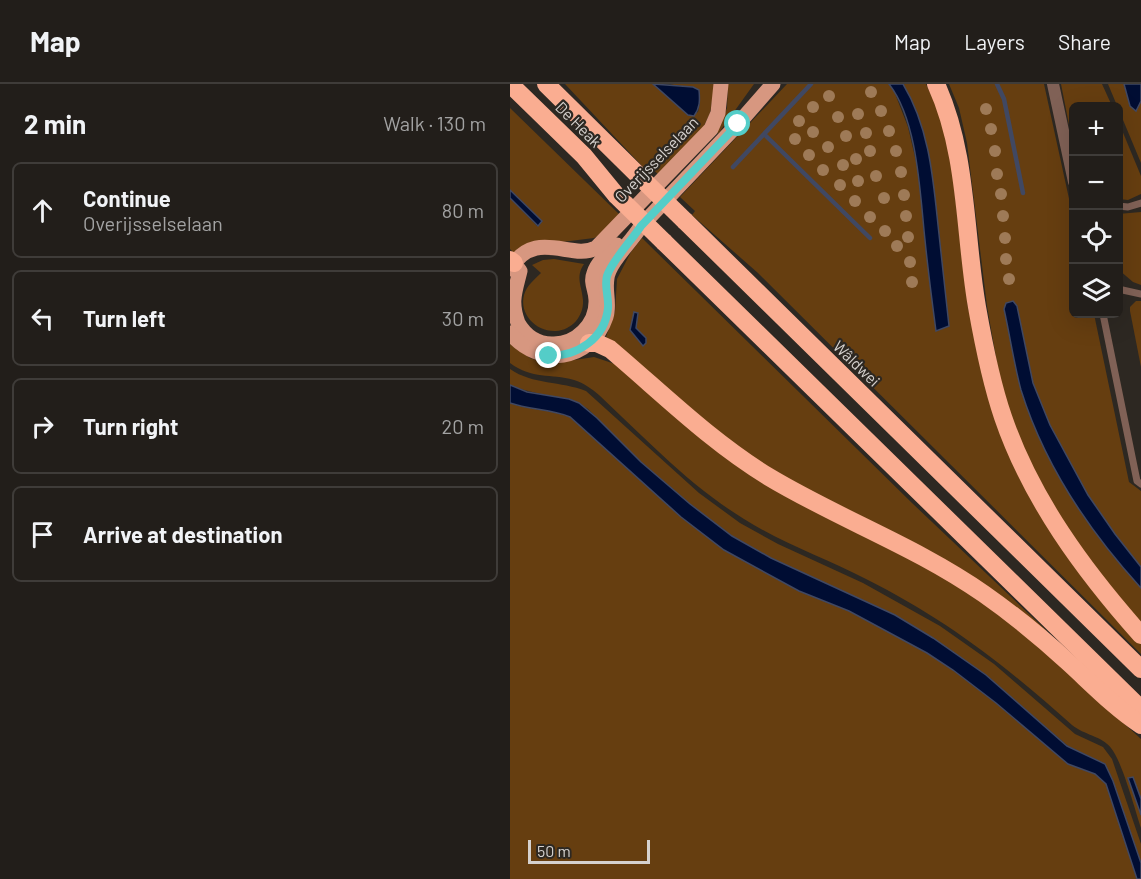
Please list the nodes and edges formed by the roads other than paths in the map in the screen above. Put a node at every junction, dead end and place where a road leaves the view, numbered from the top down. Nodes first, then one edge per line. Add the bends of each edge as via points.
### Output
1 (510, 84) edge
2 (546, 84) edge
3 (721, 84) edge
4 (773, 84) edge
5 (936, 84) edge
6 (1053, 84) edge
7 (510, 97) edge
8 (1069, 158) edge
9 (616, 195) junction
10 (1141, 203) edge
11 (1123, 206) edge
12 (511, 264) edge
13 (604, 267) junction
14 (1123, 290) edge
15 (1141, 294) edge
16 (1104, 318) edge
17 (510, 333) edge
18 (589, 343) junction
19 (1141, 484) edge
20 (1141, 634) edge
21 (1141, 669) edge
22 (1141, 709) edge
23 (1141, 725) edge

1 - 9 highway, De Heak via 584,156
2 - 21 highway, Wâldwei, bridge
3 - 12 main road, Overijsselselaan via 718,113 711,129 596,248 582,251 544,247
4 - 13 main road
5 - 20 highway via 955,139 977,307 1003,417 1032,483 1058,527 1097,583
6 - 8 street
7 - 9 highway
9 - 22 highway, bridge
10 - 11 lane
12 - 13 main road via 520,271 511,293 515,320 529,336 547,344 579,336 590,325 596,300 592,279
13 - 18 main road via 608,311 600,331
14 - 15 lane
16 - 19 lane via 1137,481
17 - 18 main road via 525,348 549,356 570,353
18 - 23 highway via 610,349 689,420 747,463 984,594 1042,638

